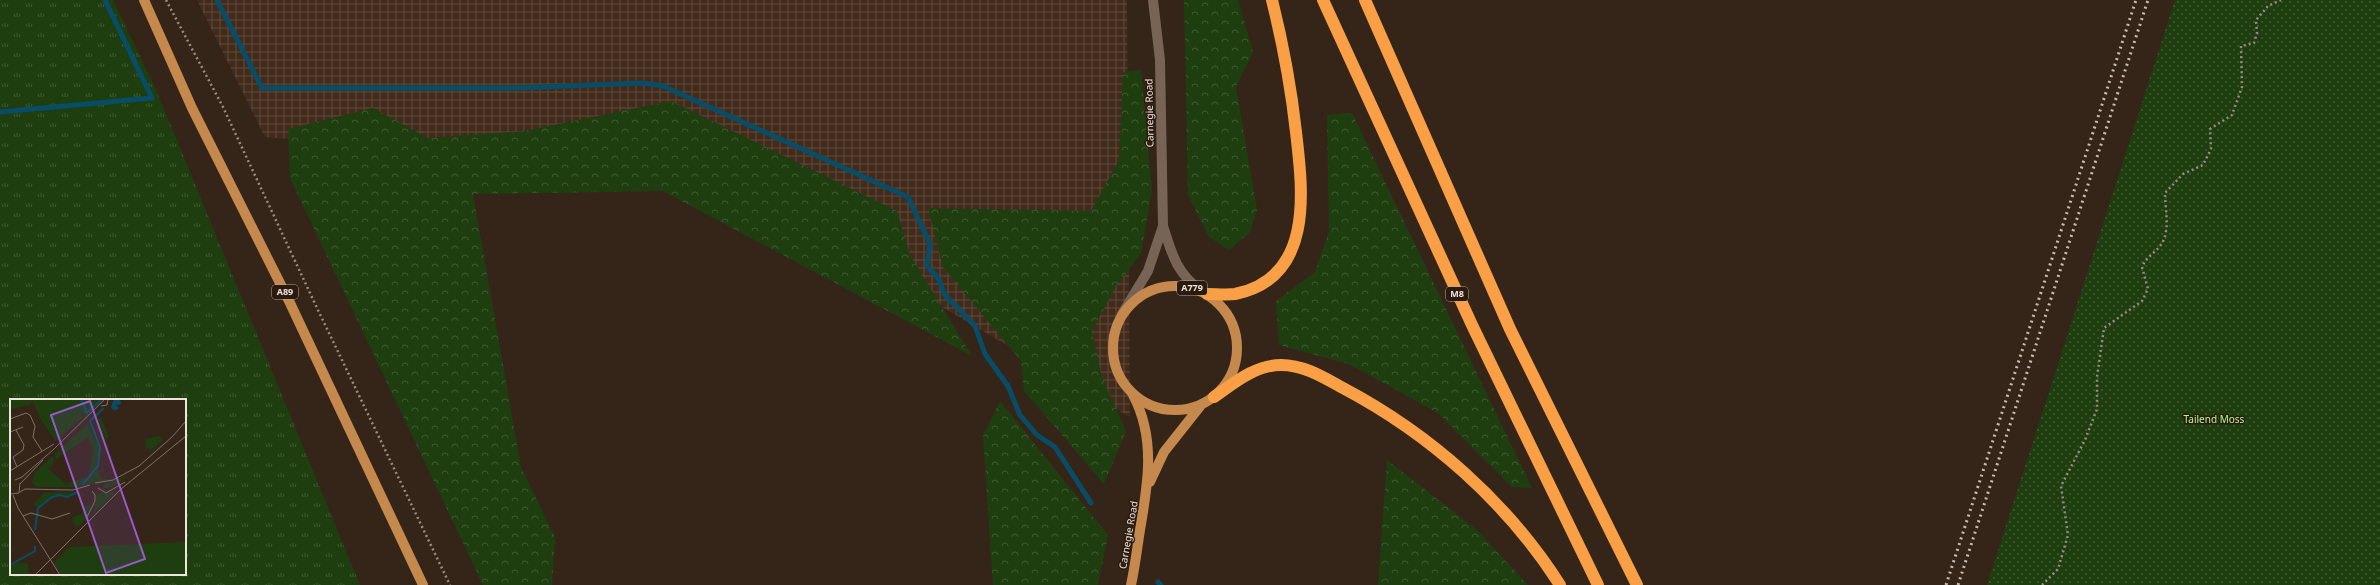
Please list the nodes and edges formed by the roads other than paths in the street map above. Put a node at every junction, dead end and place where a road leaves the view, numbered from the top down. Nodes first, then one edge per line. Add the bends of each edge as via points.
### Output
1 (144, 0) edge
2 (1153, 0) edge
3 (1272, 0) edge
4 (1322, 0) edge
5 (1365, 0) edge
6 (1163, 226) junction
7 (1204, 292) junction
8 (1122, 314) junction
9 (1132, 393) junction
10 (1214, 397) junction
11 (1203, 404) junction
12 (1148, 489) junction
13 (423, 585) edge
14 (1131, 585) edge
15 (1560, 585) edge
16 (1598, 585) edge
17 (1637, 585) edge

1 - 13 main road, A89 via 192,108 290,303
2 - 6 street, Carnegie Road via 1160,60
3 - 7 highway via 1289,76 1298,148 1301,199 1298,231 1288,258 1267,280 1254,288 1234,294
4 - 16 highway, M8 via 1472,325
5 - 17 highway via 1510,329
6 - 7 street, Carnegie Road via 1178,268
6 - 8 street, Carnegie Road via 1148,272
7 - 8 main road, A779 via 1183,286 1165,286 1149,291 1134,301
7 - 10 main road, A779 via 1223,307 1233,324 1237,344 1235,364 1227,382
8 - 9 main road, A779 via 1114,334 1113,355 1119,376
9 - 11 main road, A779 via 1158,408 1189,409
9 - 12 main road, Carnegie Road / A779 via 1148,433
10 - 11 main road, A779
10 - 15 highway via 1242,377 1261,368 1280,365 1297,366 1314,372 1367,400 1440,451 1477,485 1515,523
11 - 12 main road, Carnegie Road / A779 via 1164,452
12 - 14 main road, Carnegie Road / A779

